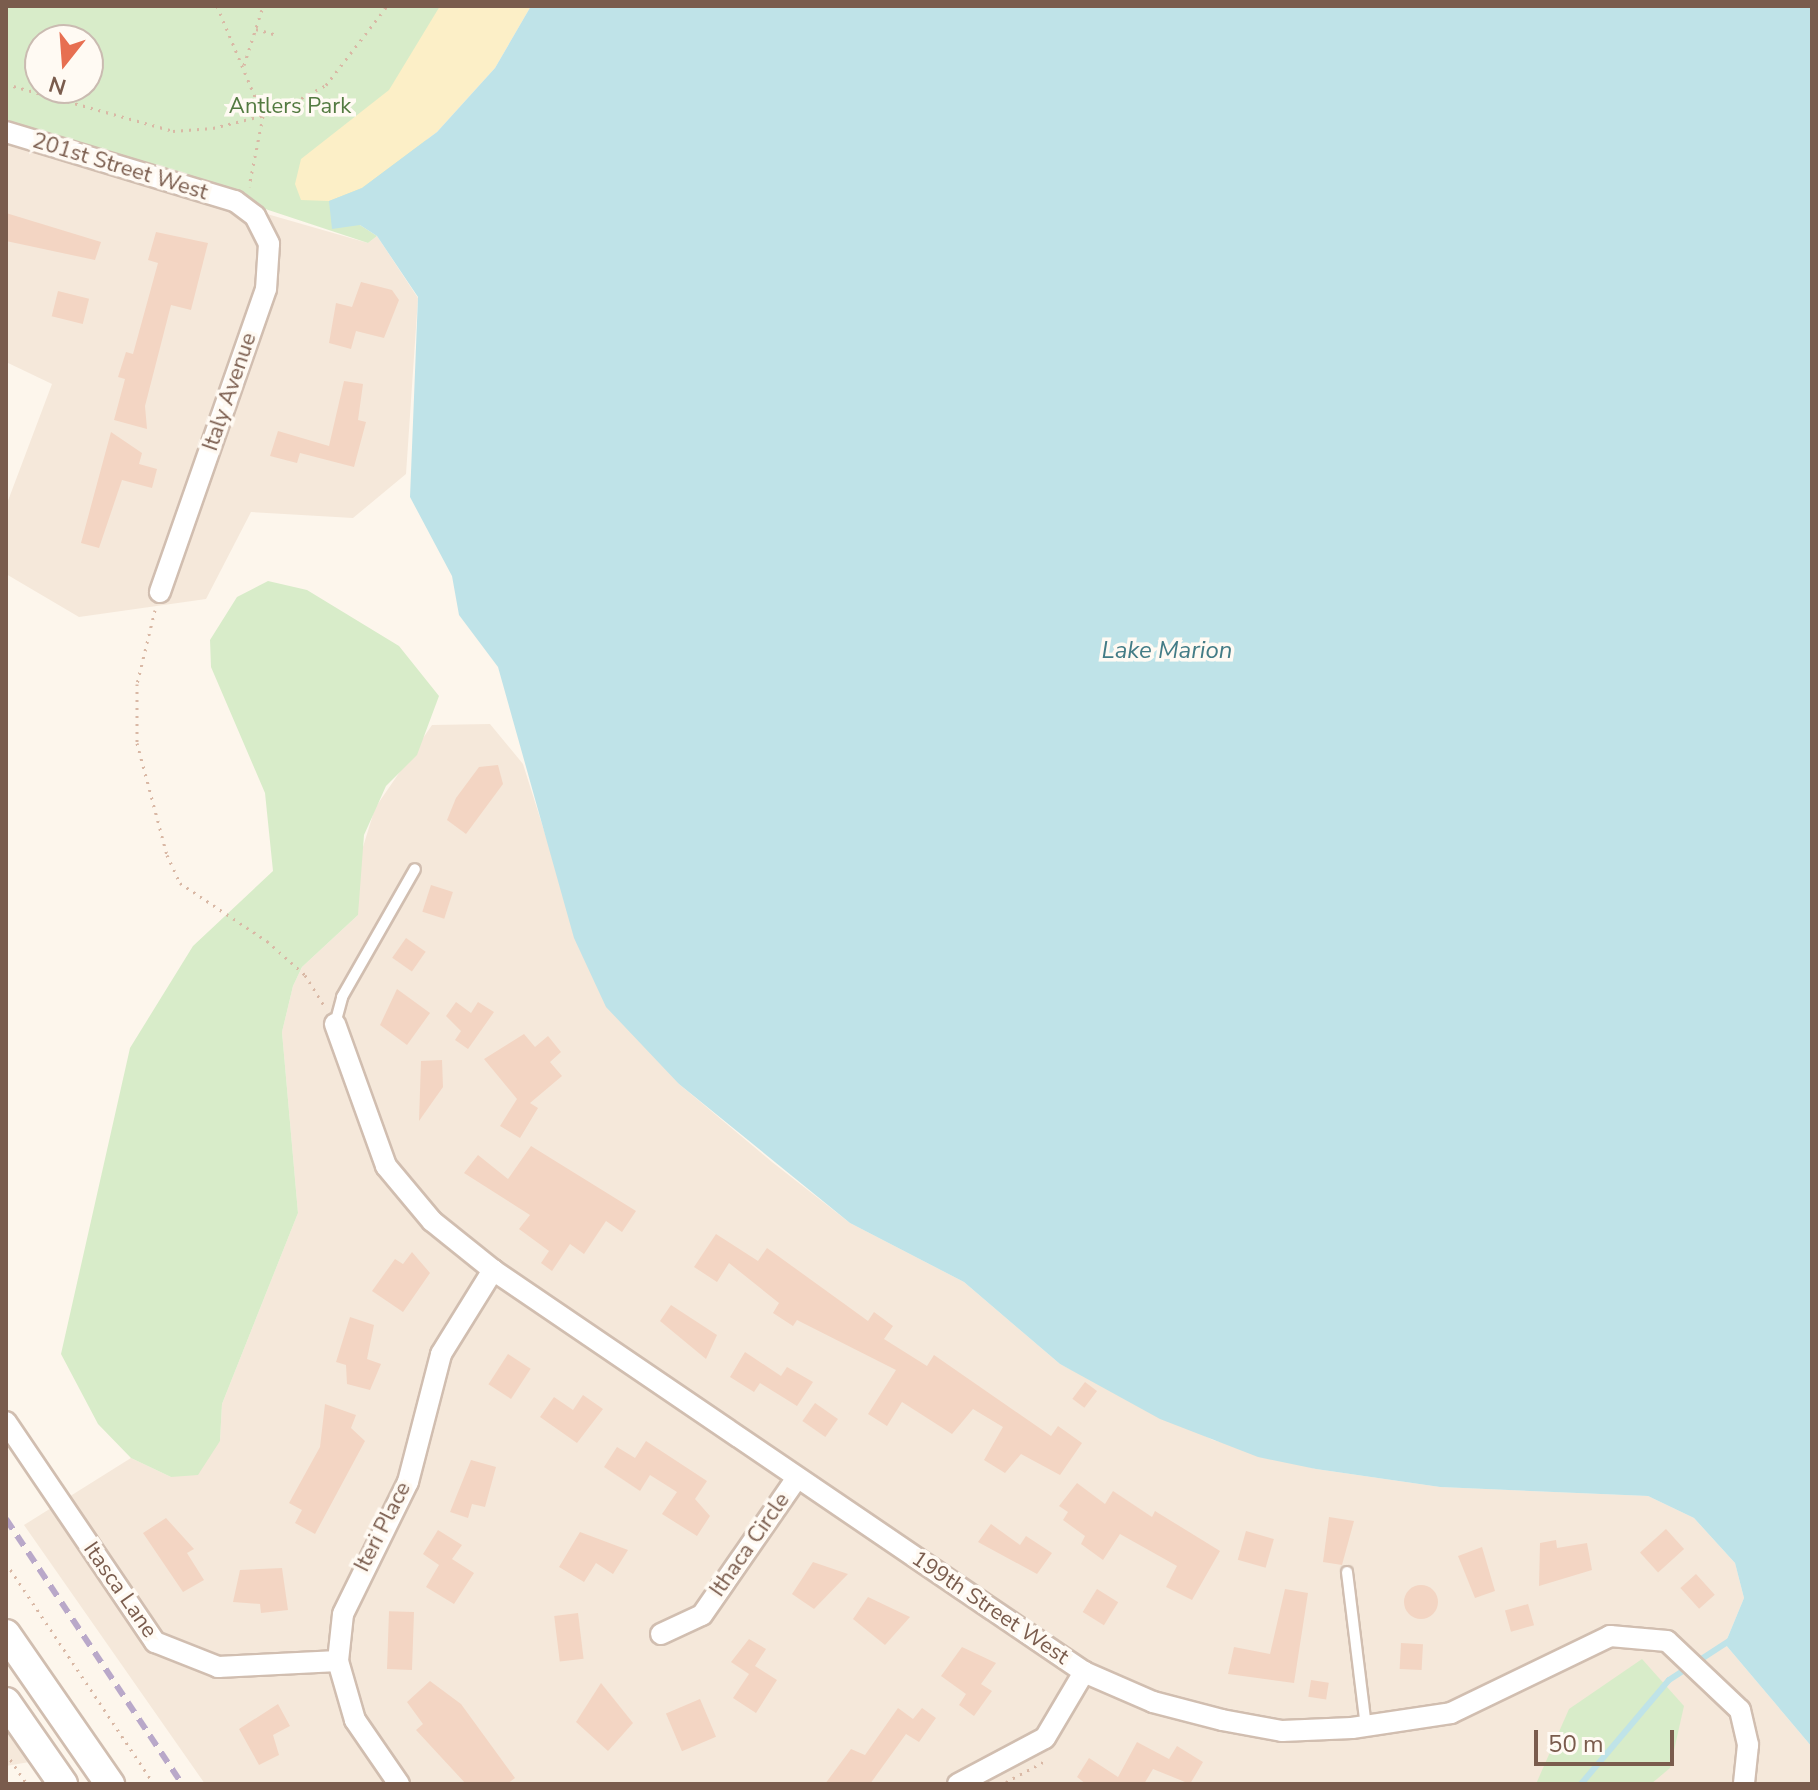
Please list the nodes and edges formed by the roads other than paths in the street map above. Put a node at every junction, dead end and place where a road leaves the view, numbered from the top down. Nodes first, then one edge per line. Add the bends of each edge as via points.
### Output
1 (6, 132) edge
2 (238, 203) joint
3 (160, 592) road end
4 (415, 869) dead end
5 (335, 1024) joint
6 (493, 1270) junction
7 (6, 1422) edge
8 (797, 1478) junction
9 (1347, 1572) dead end
10 (6, 1634) edge
11 (661, 1634) dead end
12 (338, 1661) junction
13 (1084, 1672) junction
14 (6, 1702) edge
15 (1366, 1727) junction
16 (63, 1784) edge
17 (110, 1784) edge
18 (399, 1784) edge
19 (958, 1784) edge
20 (1744, 1784) edge

1 - 2 street, 201st Street West
2 - 3 street, Italy Avenue via 269,244 266,289
4 - 5 lane via 342,997
5 - 6 street, 199th Street West via 386,1166 432,1221
6 - 8 street, 199th Street West
6 - 12 street, Iteri Place via 441,1354 408,1482 343,1614
7 - 12 street, Itasca Lane via 155,1642 218,1667
8 - 11 street, Ithaca Circle via 702,1615
8 - 13 street, 199th Street West
9 - 15 lane
10 - 17 main road
12 - 18 street, Iteri Place via 355,1720
13 - 15 street, 199th Street West via 1153,1702 1222,1720 1282,1731
13 - 19 street via 1045,1738
14 - 16 main road
15 - 20 street, 199th Street West via 1451,1713 1610,1636 1667,1641 1740,1710 1748,1745

